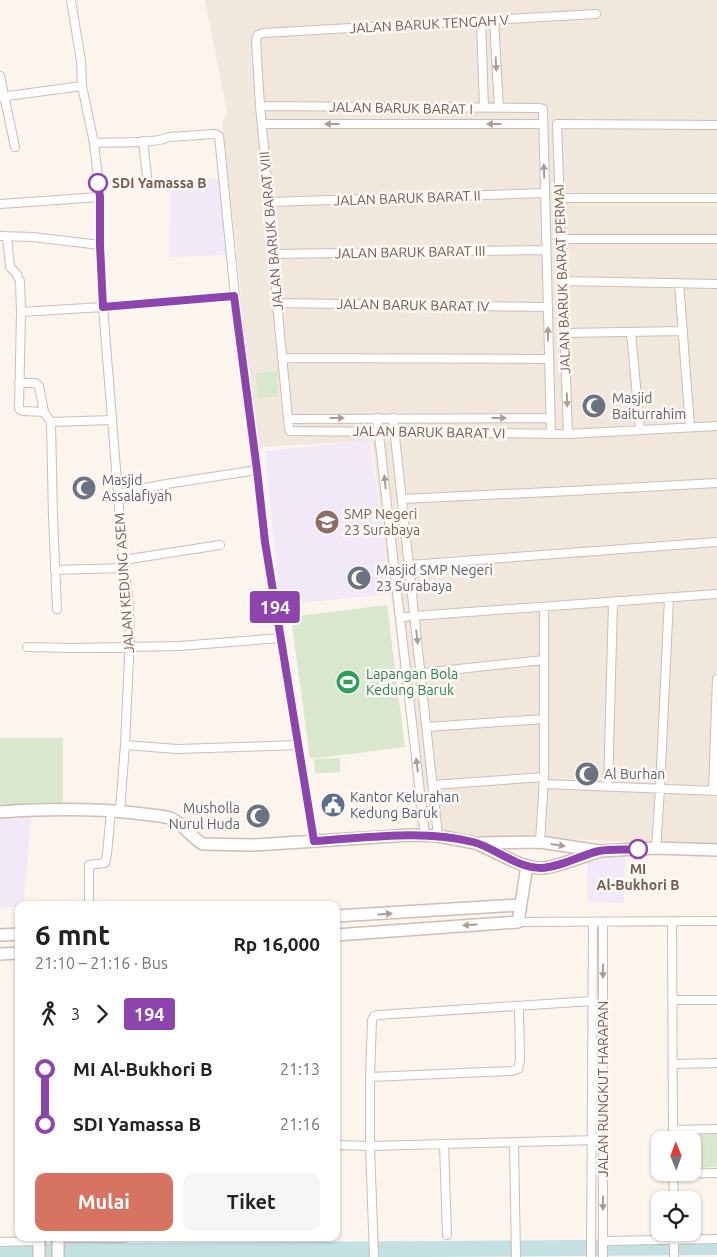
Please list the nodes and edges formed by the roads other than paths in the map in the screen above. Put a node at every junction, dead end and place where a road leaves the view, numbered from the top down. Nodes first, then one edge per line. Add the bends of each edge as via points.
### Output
1 (71, 0) edge
2 (596, 14) dead end
3 (494, 20) junction
4 (481, 21) junction
5 (263, 33) joint
6 (0, 76) edge
7 (82, 86) junction
8 (2, 97) edge
9 (260, 106) junction
10 (484, 108) junction
11 (499, 108) junction
12 (543, 109) joint
13 (262, 124) junction
14 (543, 124) junction
15 (717, 125) edge
16 (143, 142) junction
17 (94, 143) junction
18 (15, 147) dead end
19 (148, 185) dead end
20 (545, 194) junction
21 (100, 197) junction
22 (559, 198) junction
23 (717, 198) edge
24 (268, 202) junction
25 (0, 204) edge
26 (4, 237) edge
27 (561, 239) junction
28 (717, 239) edge
29 (100, 245) junction
30 (546, 250) junction
31 (274, 254) junction
32 (563, 281) junction
33 (679, 283) junction
34 (717, 284) edge
35 (234, 296) junction
36 (277, 303) junction
37 (103, 307) junction
38 (548, 307) junction
39 (21, 312) junction
40 (682, 331) junction
41 (631, 332) junction
42 (564, 333) junction
43 (282, 358) junction
44 (549, 359) junction
45 (19, 383) junction
46 (44, 412) junction
47 (377, 418) junction
48 (393, 418) junction
49 (551, 418) junction
50 (288, 419) junction
51 (112, 420) junction
52 (51, 422) junction
53 (717, 426) edge
54 (690, 427) junction
55 (640, 430) junction
56 (290, 431) joint
57 (379, 432) junction
58 (395, 432) junction
59 (552, 434) junction
60 (568, 434) junction
61 (257, 470) junction
62 (717, 483) edge
63 (118, 494) junction
64 (402, 499) junction
65 (717, 542) edge
66 (220, 545) dead end
67 (123, 560) junction
68 (409, 565) junction
69 (124, 568) junction
70 (55, 570) junction
71 (717, 594) edge
72 (669, 598) junction
73 (613, 602) junction
74 (544, 607) junction
75 (57, 609) dead end
76 (414, 616) junction
77 (400, 617) junction
78 (280, 638) junction
79 (27, 647) dead end
80 (131, 648) junction
81 (544, 660) junction
82 (421, 674) junction
83 (717, 679) edge
84 (544, 719) junction
85 (426, 727) junction
86 (125, 745) junction
87 (298, 745) junction
88 (544, 781) junction
89 (433, 785) junction
90 (608, 787) junction
91 (660, 789) junction
92 (715, 791) edge
93 (116, 811) junction
94 (0, 812) edge
95 (426, 836) junction
96 (438, 836) junction
97 (314, 841) junction
98 (540, 842) junction
99 (475, 843) junction
100 (656, 848) junction
101 (717, 850) edge
102 (600, 851) junction
103 (527, 866) junction
104 (89, 901) edge
105 (520, 905) junction
106 (340, 916) edge
107 (717, 921) edge
108 (518, 922) junction
109 (592, 922) junction
110 (603, 922) junction
111 (672, 922) junction
112 (15, 934) edge
113 (0, 935) edge
114 (340, 935) edge
115 (15, 953) edge
116 (0, 954) edge
117 (672, 1000) junction
118 (717, 1000) edge
119 (592, 1001) junction
120 (519, 1006) junction
121 (673, 1064) junction
122 (717, 1064) edge
123 (370, 1077) junction
124 (717, 1129) edge
125 (673, 1130) joint
126 (591, 1140) junction
127 (603, 1140) junction
128 (514, 1142) junction
129 (444, 1144) junction
130 (340, 1145) edge
131 (370, 1146) junction
132 (701, 1173) edge
133 (717, 1173) edge
134 (447, 1236) dead end
135 (701, 1239) edge
136 (717, 1239) edge
137 (651, 1240) edge
138 (39, 1241) edge
139 (58, 1241) edge
140 (674, 1241) edge
141 (0, 1242) edge
142 (603, 1243) junction
143 (516, 1256) edge
144 (591, 1256) edge
145 (603, 1256) edge
146 (674, 1256) edge
147 (39, 1257) edge
148 (58, 1257) edge
149 (374, 1257) edge

1 - 7 street, JALAN KEDUNG ASEM
2 - 3 street, JALAN BARUK TENGAH V
3 - 4 street, JALAN BARUK TENGAH V
3 -> 11 street
4 - 5 street, JALAN BARUK TENGAH V
4 - 10 street
5 - 9 street, JALAN BARUK BARAT VIII via 256,40
6 - 8 street
7 - 8 street
7 - 17 street, JALAN KEDUNG ASEM
8 - 18 street
9 - 10 street, JALAN BARUK BARAT I
9 - 13 street, JALAN BARUK BARAT VIII
10 - 11 street, JALAN BARUK BARAT I
11 - 12 street, JALAN BARUK BARAT I
12 - 14 street, JALAN BARUK BARAT PERMAI
14 -> 13 street, JALAN BARUK BARAT I
13 - 24 street, JALAN BARUK BARAT VIII
20 -> 14 street, JALAN BARUK BARAT PERMAI
15 - 22 street, JALAN BARUK BARAT PERMAI via 557,124
16 - 17 street
16 - 19 street
16 - 35 street via 169,137 219,136
17 - 21 street, JALAN KEDUNG ASEM
20 - 24 street, JALAN BARUK BARAT II
20 - 30 street, JALAN BARUK BARAT PERMAI
21 - 25 street
21 - 29 street, JALAN KEDUNG ASEM
22 - 23 street
22 - 27 street, JALAN BARUK BARAT PERMAI
24 - 31 street, JALAN BARUK BARAT VIII
26 - 29 street
26 - 39 street via 10,268 20,281
27 - 28 street
27 - 32 street, JALAN BARUK BARAT PERMAI
29 - 37 street, JALAN KEDUNG ASEM
30 - 31 street, JALAN BARUK BARAT III
30 - 38 street, JALAN BARUK BARAT PERMAI
31 - 36 street, JALAN BARUK BARAT VIII
32 - 33 street
32 - 42 street, JALAN BARUK BARAT PERMAI
33 - 34 street
33 - 40 street
35 - 37 street
35 - 61 street
36 - 38 street, JALAN BARUK BARAT IV
36 - 43 street, JALAN BARUK BARAT VIII
37 - 39 street
37 - 51 street, JALAN KEDUNG ASEM
44 -> 38 street, JALAN BARUK BARAT PERMAI
39 - 45 street
40 - 41 street
40 - 54 street
41 - 42 street
41 - 55 street
42 -> 60 street, JALAN BARUK BARAT PERMAI
43 - 44 street
43 - 50 street, JALAN BARUK BARAT VIII
44 - 49 street, JALAN BARUK BARAT PERMAI
45 - 46 street via 36,383 39,386
45 - 46 street via 20,410
46 - 52 street
47 - 48 street, JALAN BARUK BARAT VI
50 -> 47 street, JALAN BARUK BARAT VI
47 - 57 street
48 -> 49 street, JALAN BARUK BARAT VI
48 - 58 street
49 - 59 street, JALAN BARUK BARAT PERMAI
50 - 56 street, JALAN BARUK BARAT VIII
51 - 52 street
51 - 63 street, JALAN KEDUNG ASEM
52 - 70 street
53 - 54 street, JALAN BARUK BARAT VI
54 - 55 street, JALAN BARUK BARAT VI
55 - 60 street, JALAN BARUK BARAT VI
56 - 57 street, JALAN BARUK BARAT VI
57 - 58 street, JALAN BARUK BARAT VI
77 -> 57 street
58 - 59 street, JALAN BARUK BARAT VI
58 - 64 street
59 - 60 street, JALAN BARUK BARAT VI
61 - 63 street
61 - 78 street
62 - 64 street
63 - 67 street, JALAN KEDUNG ASEM
64 - 68 street
65 - 68 street
66 - 67 street
67 - 69 street, JALAN KEDUNG ASEM
68 - 76 street
69 - 70 street
69 - 80 street, JALAN KEDUNG ASEM
70 - 75 street
71 - 72 street
72 - 73 street
72 - 91 street
73 - 74 street
73 - 90 street
74 - 76 street
74 - 81 street
76 - 77 street
76 -> 82 street
95 -> 77 street
78 - 80 street
78 - 87 street
79 - 80 street
80 - 86 street, JALAN KEDUNG ASEM
81 - 82 street
81 - 84 street
82 - 85 street
83 - 92 street
84 - 85 street
84 - 88 street
85 - 89 street
86 - 87 street via 177,749
86 - 93 street, JALAN KEDUNG ASEM
87 - 97 street
88 - 89 street
88 - 90 street
88 - 98 street
89 - 96 street
90 - 91 street
91 - 92 street
91 - 100 street
93 - 94 street via 50,809
93 - 97 street via 170,818 203,844
93 - 104 street, JALAN KEDUNG ASEM via 105,863 89,865
95 - 96 street
95 - 97 street
96 - 99 street
98 - 99 street
98 -> 102 street
99 - 103 street
100 - 101 street
100 - 102 street
102 - 103 street via 550,867
103 - 105 street
106 -> 105 street
105 - 108 street
107 - 111 street
108 - 109 street
108 -> 114 street
109 - 110 street
109 - 119 street, JALAN RUNGKUT HARAPAN
110 - 111 street
110 -> 127 street, JALAN RUNGKUT HARAPAN
111 - 117 street
112 - 113 street
115 - 116 street
117 - 118 street
117 - 121 street
119 - 120 street
119 - 126 street, JALAN RUNGKUT HARAPAN
120 - 123 street via 374,1016
120 - 123 street via 518,1069
121 - 122 street
121 - 125 street
123 - 131 street
124 - 125 street
126 - 127 street
126 - 128 street
126 - 144 street, JALAN RUNGKUT HARAPAN
127 -> 142 street, JALAN RUNGKUT HARAPAN
128 - 129 street
128 - 143 street
129 - 131 street
129 - 134 street
130 - 131 street
131 - 149 street
132 - 133 street
135 - 136 street
137 - 142 street
138 - 141 street
138 - 147 street
139 - 148 street
140 - 146 street
142 - 145 street, JALAN RUNGKUT HARAPAN

